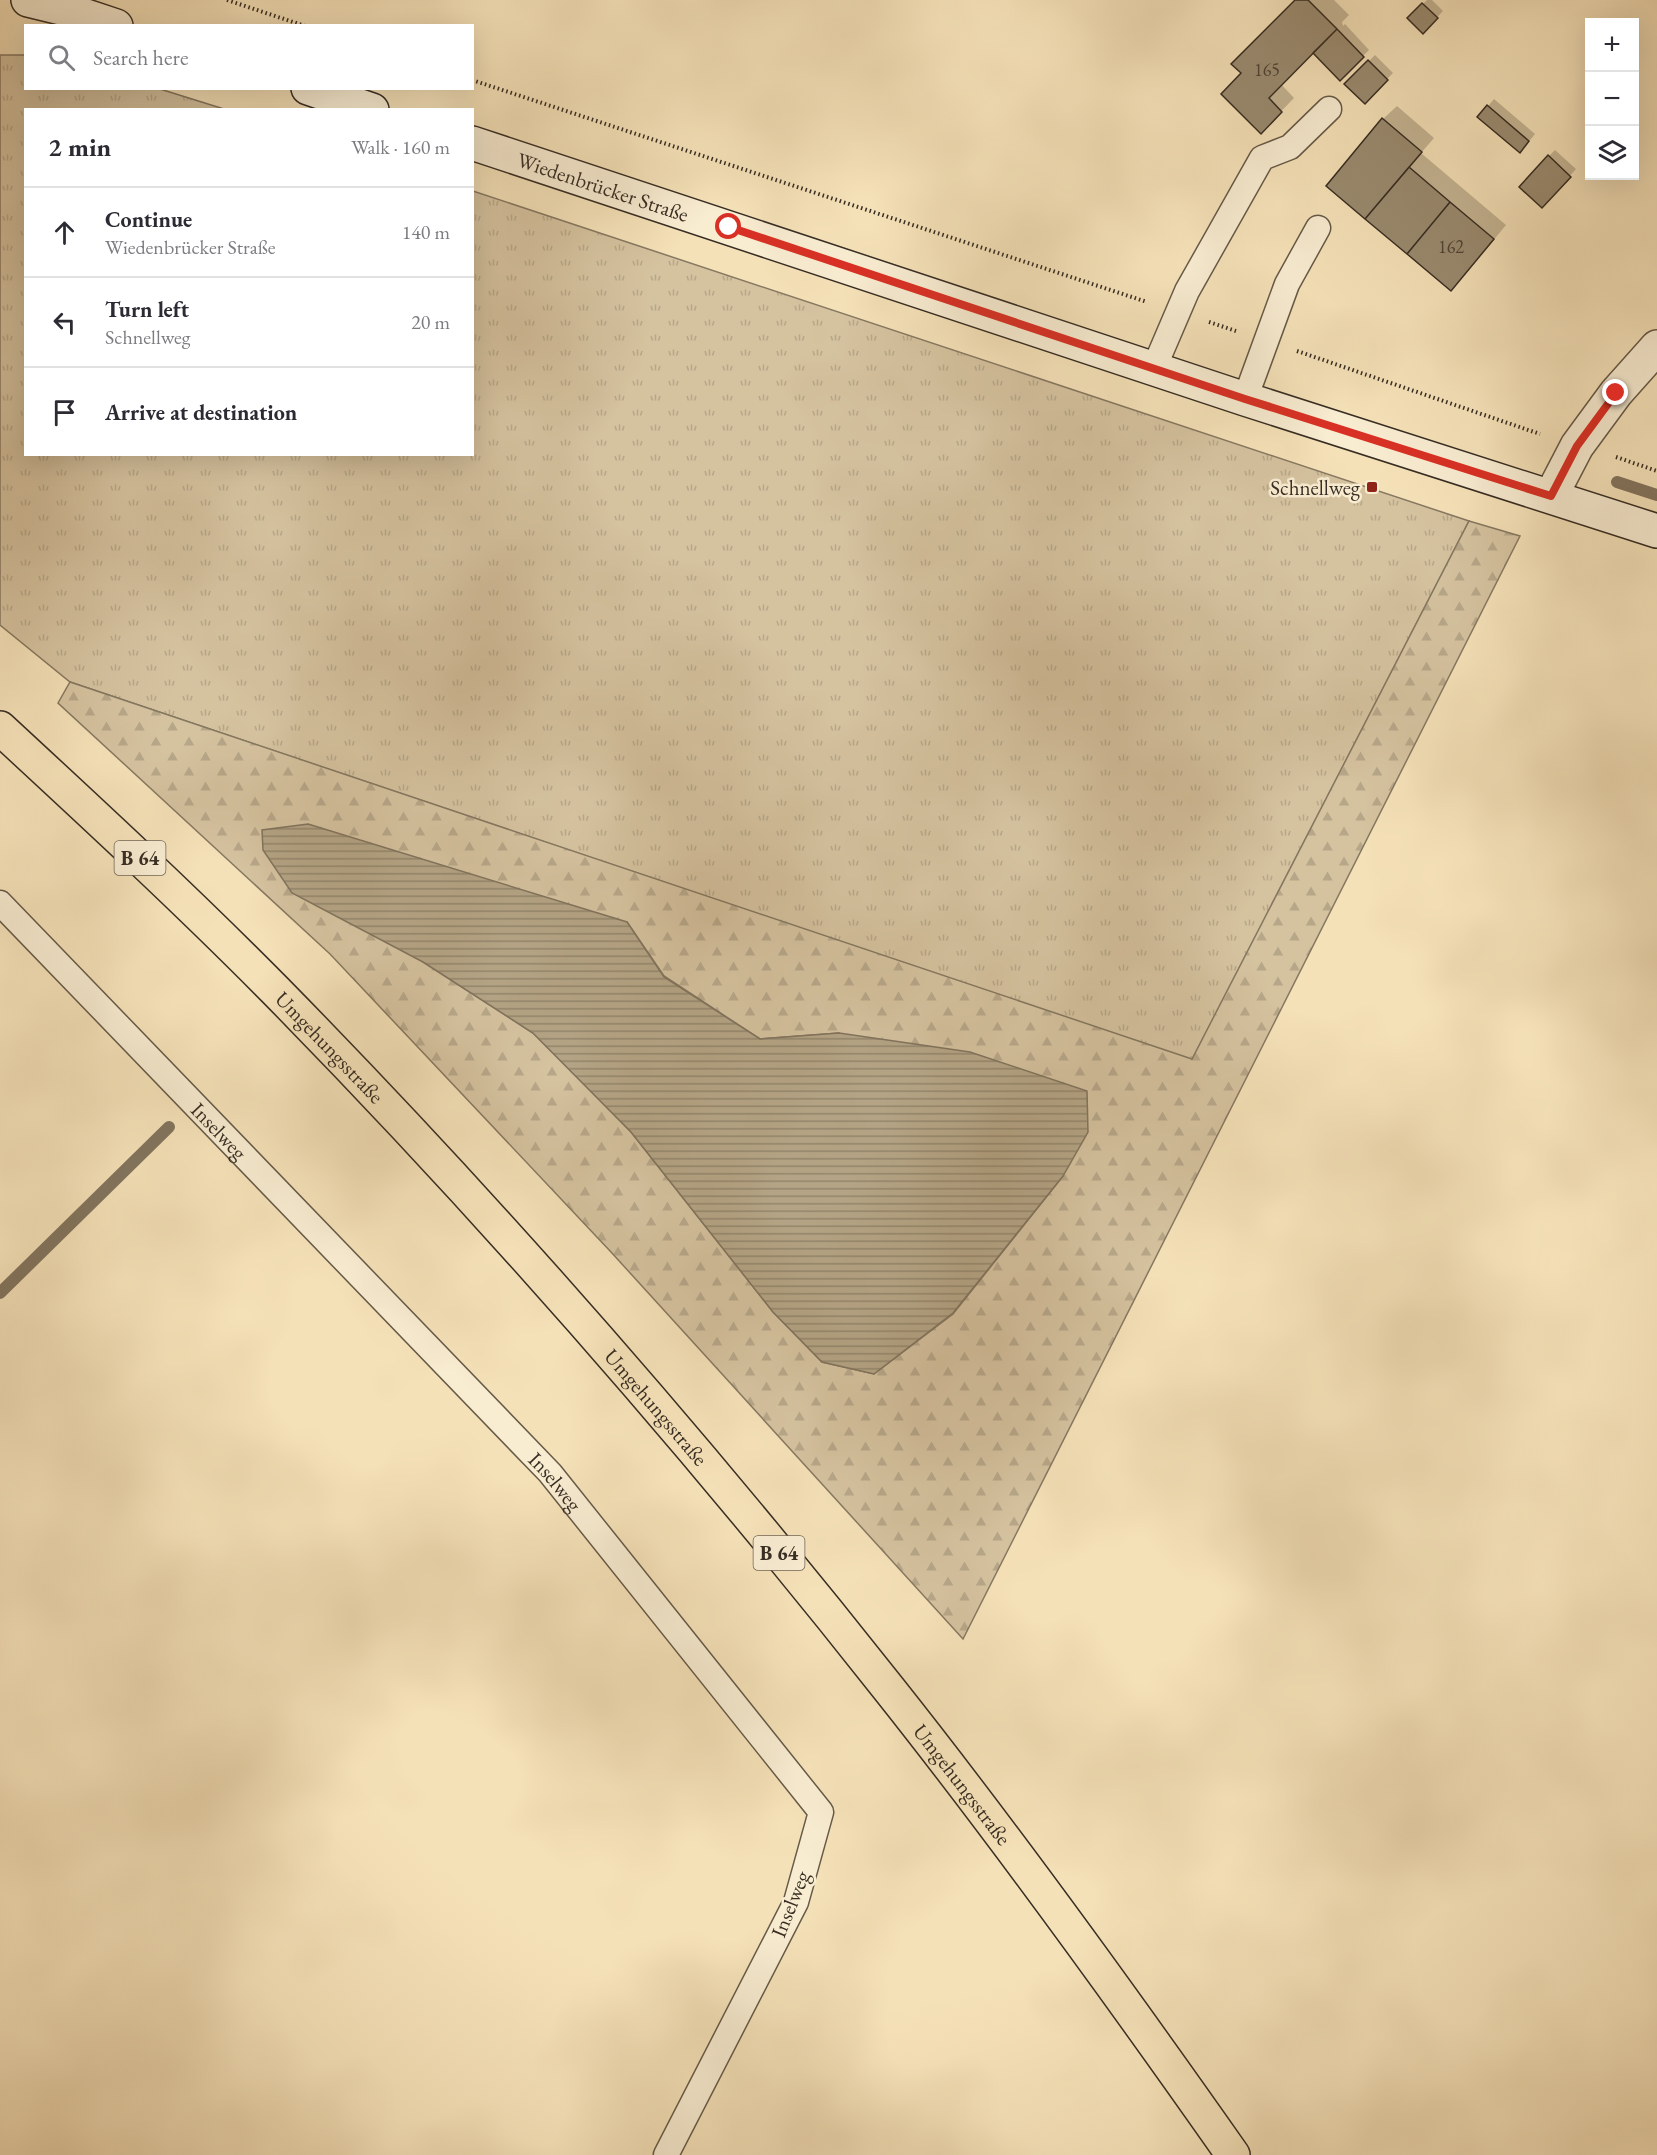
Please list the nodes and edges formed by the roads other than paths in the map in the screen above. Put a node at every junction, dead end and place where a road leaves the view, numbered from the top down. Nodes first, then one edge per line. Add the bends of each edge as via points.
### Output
1 (28, 0) edge
2 (110, 24) edge
3 (314, 90) edge
4 (366, 108) edge
5 (1329, 109) dead end
6 (474, 143) edge
7 (1318, 228) dead end
8 (1657, 347) edge
9 (1154, 368) junction
10 (1245, 399) junction
11 (1551, 496) junction
12 (1657, 531) edge
13 (0, 728) edge
14 (0, 903) edge
15 (666, 2155) edge
16 (1233, 2155) edge

1 - 2 main road
3 - 4 main road
5 - 9 lane via 1290,147 1262,158 1178,312
6 - 9 main road, Wiedenbrücker Straße
7 - 10 lane via 1287,284
8 - 11 main road via 1577,446
9 - 10 main road, Wiedenbrücker Straße
10 - 11 main road, Wiedenbrücker Straße
11 - 12 main road, Wiedenbrücker Straße
13 - 16 main road, Umgehungsstraße / B 64 via 123,841 275,991 591,1331 889,1688 1022,1861
14 - 15 lane, Inselweg via 550,1473 821,1812 796,1902

